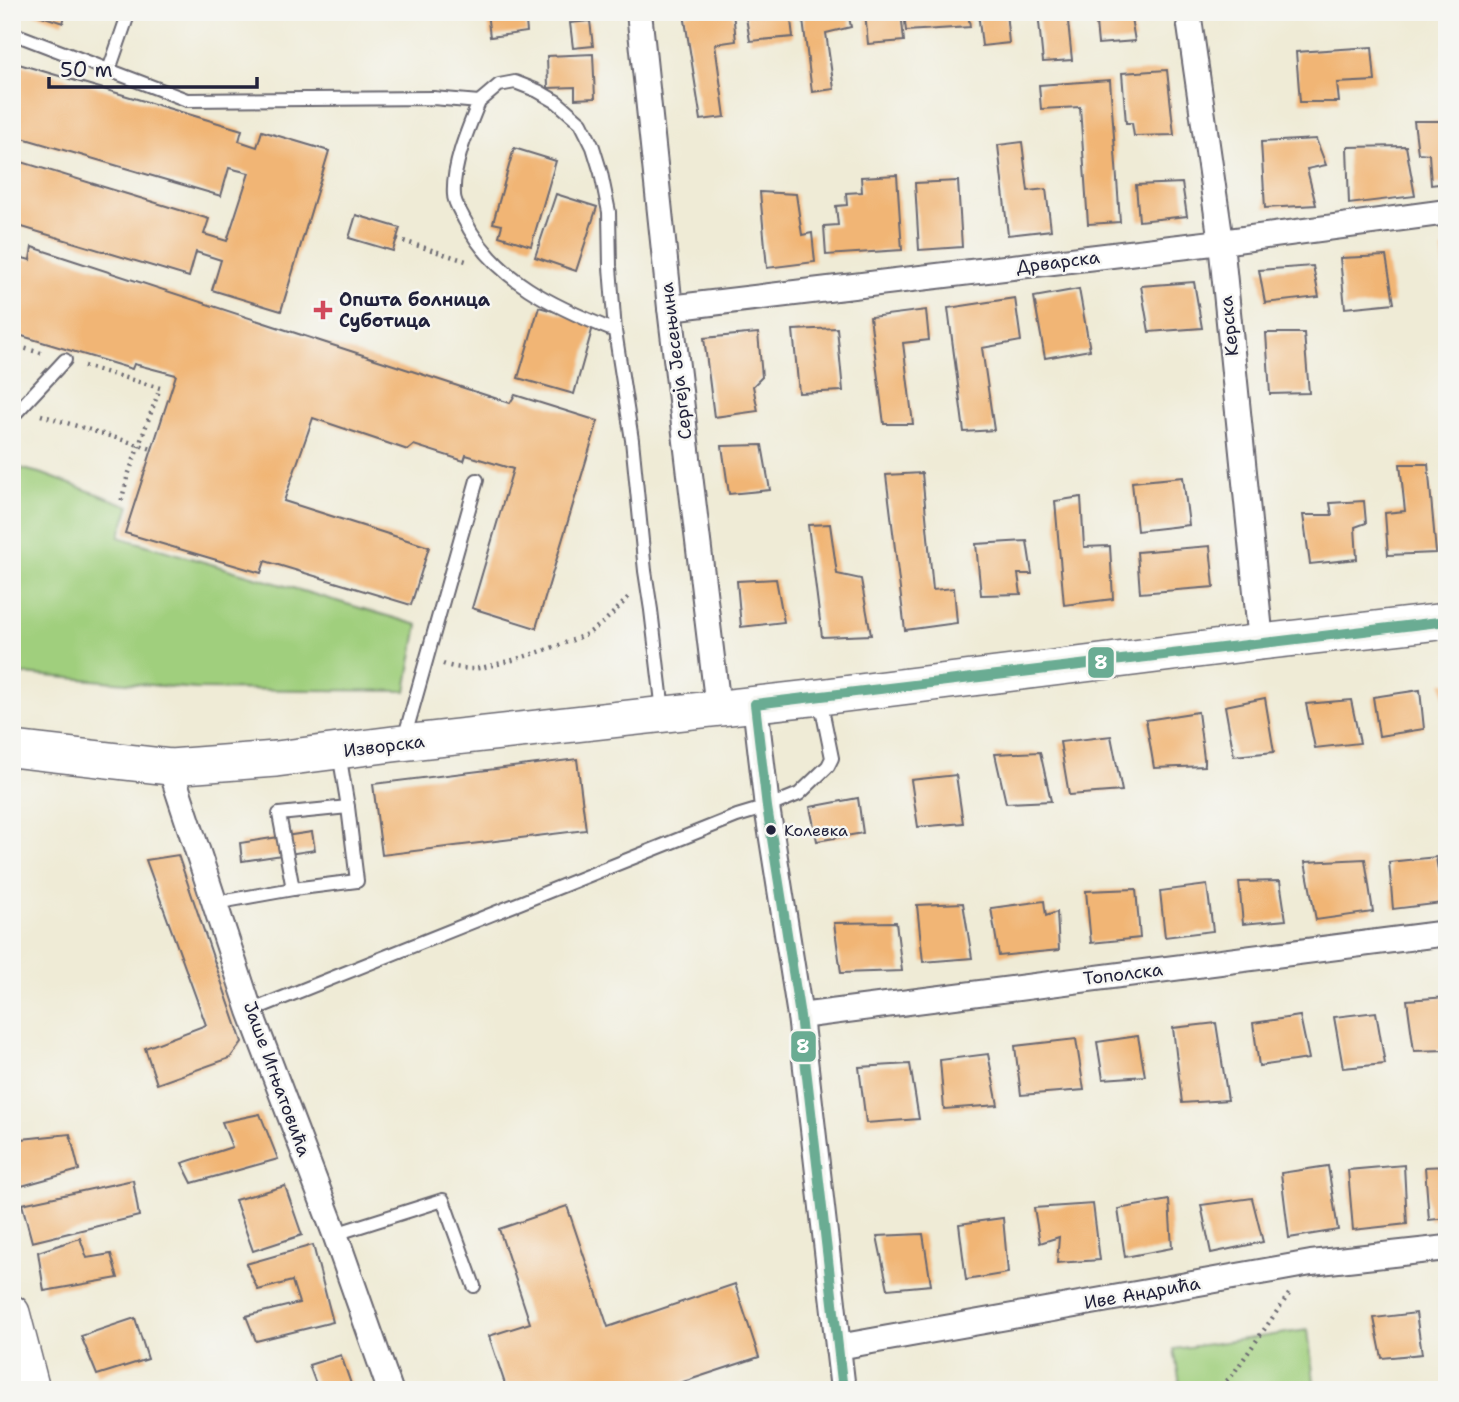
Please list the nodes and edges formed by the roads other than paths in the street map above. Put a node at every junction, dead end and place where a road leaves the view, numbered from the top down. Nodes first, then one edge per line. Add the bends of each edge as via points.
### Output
1 (129, 12) edge
2 (639, 12) edge
3 (1188, 12) edge
4 (12, 33) edge
5 (109, 70) junction
6 (479, 102) junction
7 (1447, 212) edge
8 (1221, 242) junction
9 (670, 309) junction
10 (615, 331) junction
11 (65, 360) road end
12 (14, 415) edge
13 (477, 480) dead end
14 (1447, 621) edge
15 (1261, 642) junction
16 (820, 697) junction
17 (755, 704) junction
18 (718, 708) junction
19 (663, 715) junction
20 (402, 743) junction
21 (12, 749) edge
22 (339, 751) junction
23 (170, 766) junction
24 (348, 807) junction
25 (767, 807) junction
26 (293, 889) junction
27 (215, 902) junction
28 (1447, 933) edge
29 (250, 1011) junction
30 (800, 1016) junction
31 (335, 1234) junction
32 (1447, 1248) edge
33 (474, 1286) dead end
34 (12, 1313) edge
35 (838, 1347) junction
36 (32, 1390) edge
37 (390, 1390) edge
38 (844, 1390) edge

1 - 5 lane
2 - 9 street, Сергеја Јесењина
3 - 8 street, Керска
4 - 5 lane
5 - 6 lane via 187,100 433,98
6 - 10 lane via 456,171 454,198 473,237 495,264 537,295
6 - 10 lane via 499,85 515,82 557,102 581,123 593,147 609,212
7 - 8 street, Дрварска
8 - 9 street, Дрварска
8 - 15 street, Керска
9 - 18 street, Сергеја Јесењина
10 - 19 lane
11 - 12 lane
13 - 20 lane
14 - 15 street, Изворска
15 - 16 street, Изворска
16 - 17 street, Изворска
16 - 25 lane via 832,758 799,794
17 - 18 street, Изворска
17 - 25 street
18 - 19 street, Изворска
19 - 20 street, Изворска
20 - 22 street, Изворска
21 - 23 street, Изворска
22 - 23 street, Изворска
22 - 24 lane
23 - 27 street, Јаше Игњатовића
24 - 26 lane via 357,881
24 - 26 lane via 279,814
25 - 29 lane
25 - 30 street
26 - 27 lane
27 - 29 street, Јаше Игњатовића
28 - 30 street, Тополска
29 - 31 street, Јаше Игњатовића
30 - 35 street
31 - 33 lane via 443,1200
31 - 37 street, Јаше Игњатовића
32 - 35 street, Иве Андрића via 1311,1263
34 - 36 street
35 - 38 street

